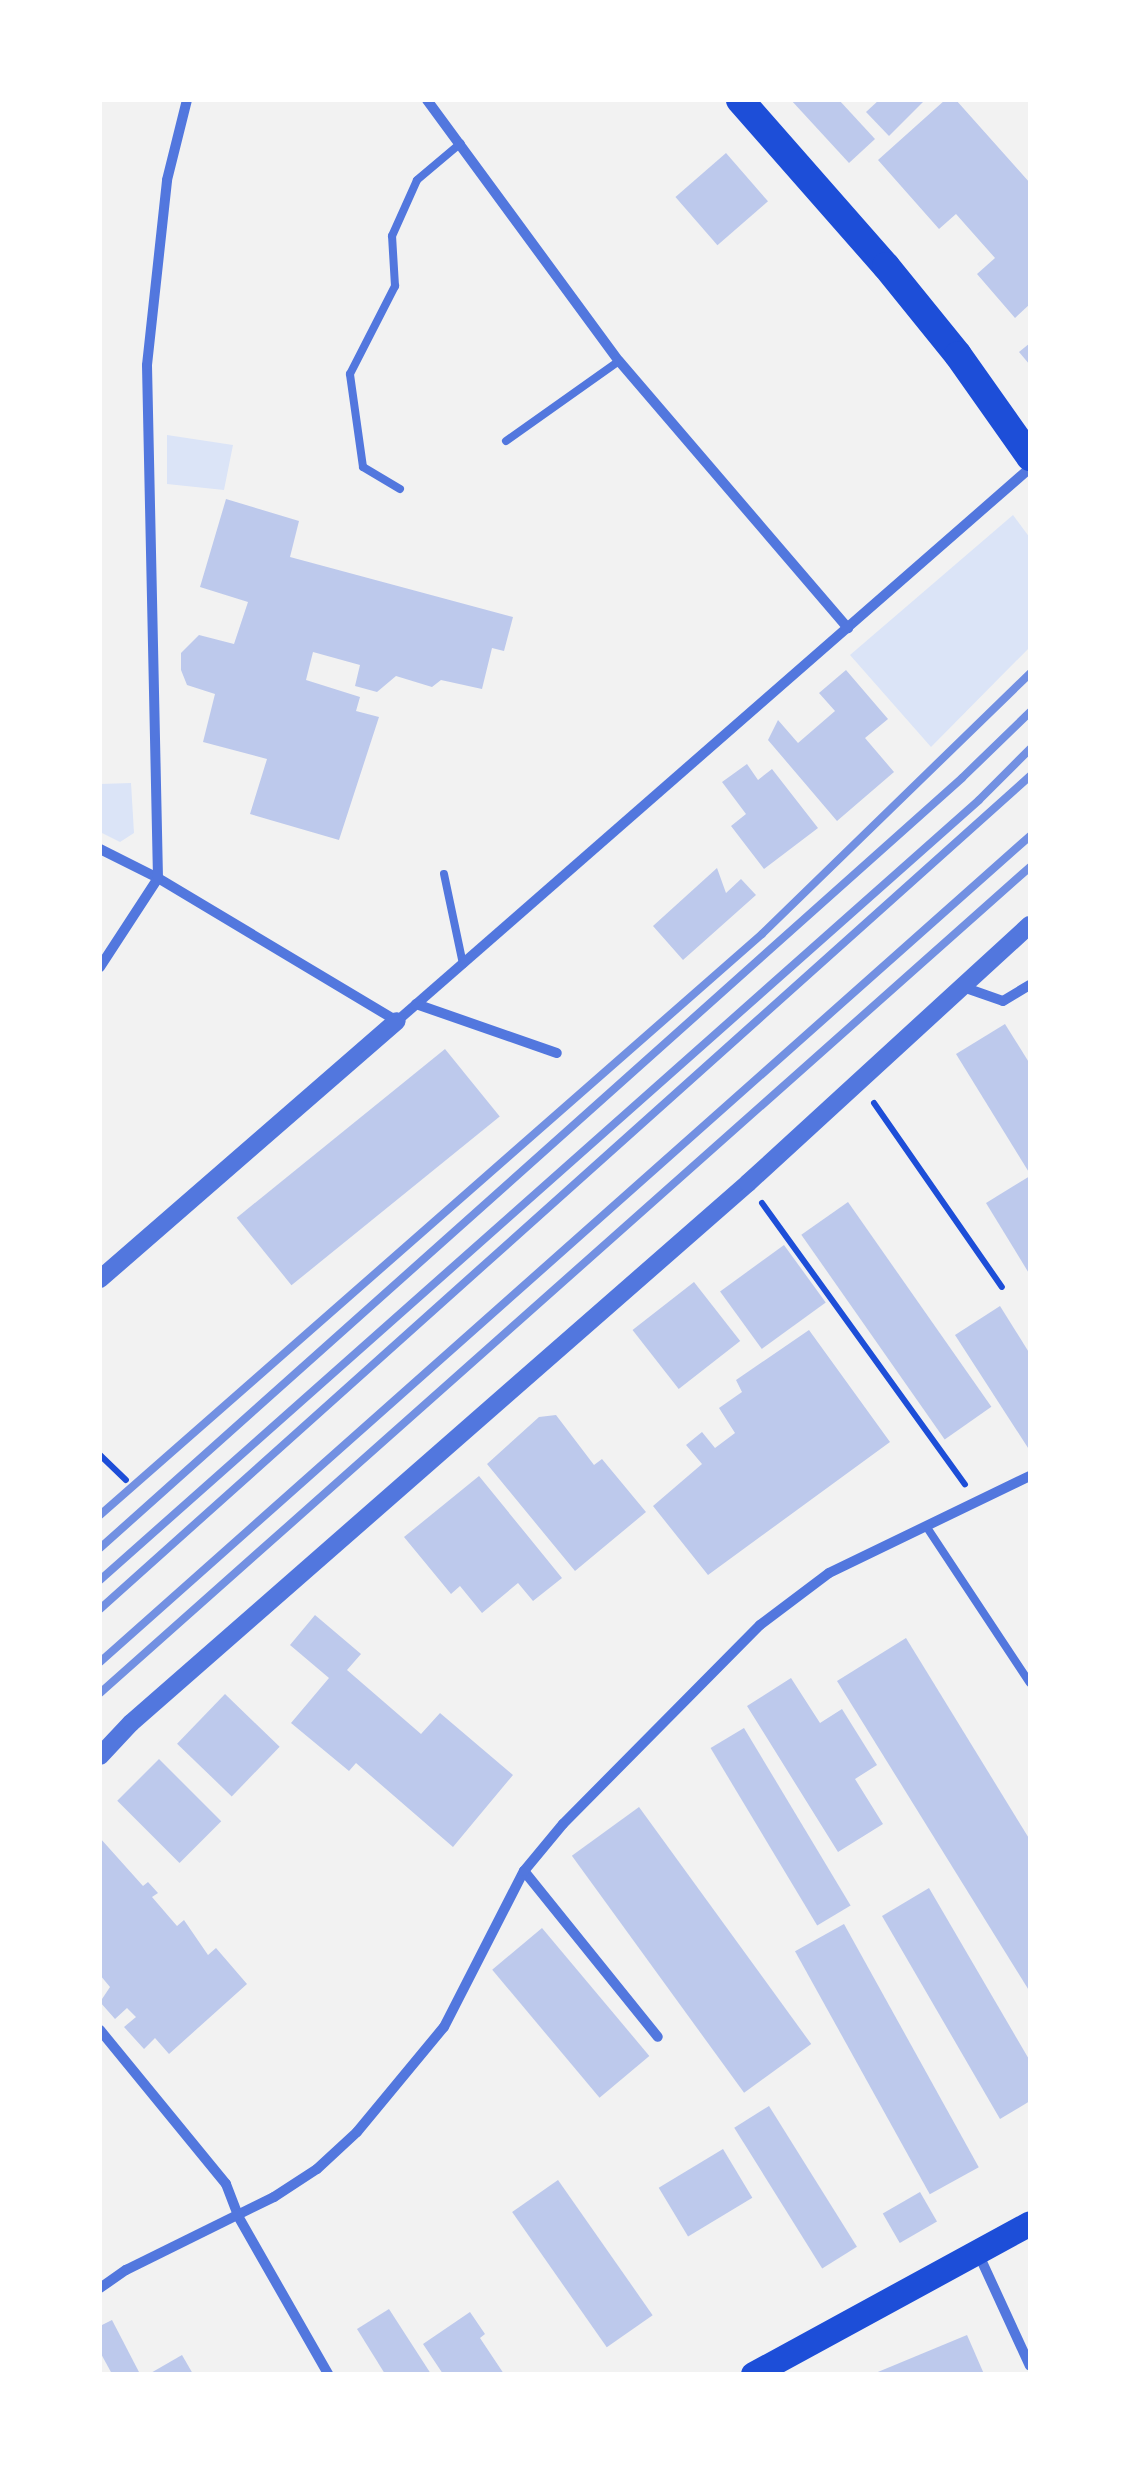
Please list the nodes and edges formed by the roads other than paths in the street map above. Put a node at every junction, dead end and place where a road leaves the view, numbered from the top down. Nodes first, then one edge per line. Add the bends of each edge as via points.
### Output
1 (186, 100) edge
2 (426, 100) edge
3 (740, 100) edge
4 (462, 143) junction
5 (618, 361) junction
6 (506, 441) dead end
7 (1030, 457) edge
8 (1030, 468) edge
9 (400, 490) dead end
10 (848, 628) junction
11 (100, 849) edge
12 (444, 874) dead end
13 (158, 878) junction
14 (1030, 926) edge
15 (463, 964) junction
16 (100, 967) edge
17 (1030, 985) edge
18 (961, 986) junction
19 (416, 1004) junction
20 (397, 1022) junction
21 (557, 1052) dead end
22 (100, 1279) edge
23 (1030, 1476) edge
24 (926, 1526) junction
25 (1030, 1683) edge
26 (100, 1756) edge
27 (524, 1871) junction
28 (100, 2030) edge
29 (658, 2037) dead end
30 (238, 2216) junction
31 (1030, 2223) edge
32 (977, 2251) junction
33 (100, 2288) edge
34 (1030, 2366) edge
35 (328, 2374) edge
36 (753, 2374) edge

1 - 13 street via 167,180 147,366
2 - 4 street
3 - 7 highway via 898,281
4 - 5 street
4 - 9 lane via 418,180 392,236 395,286 350,374 363,467
5 - 6 lane
5 - 10 street
8 - 10 street
10 - 15 street
11 - 13 street
12 - 15 lane
13 - 16 street
13 - 20 street
14 - 18 street
15 - 19 street
17 - 18 street via 1003,1002
18 - 26 street
19 - 20 street
19 - 21 street
20 - 22 street
23 - 24 street
24 - 25 lane
24 - 27 street via 829,1573 760,1625
27 - 29 street
27 - 30 street via 444,2027 370,2117 317,2169
28 - 30 street via 226,2184
30 - 33 street
30 - 35 street
31 - 32 main road
32 - 34 street
32 - 36 main road

